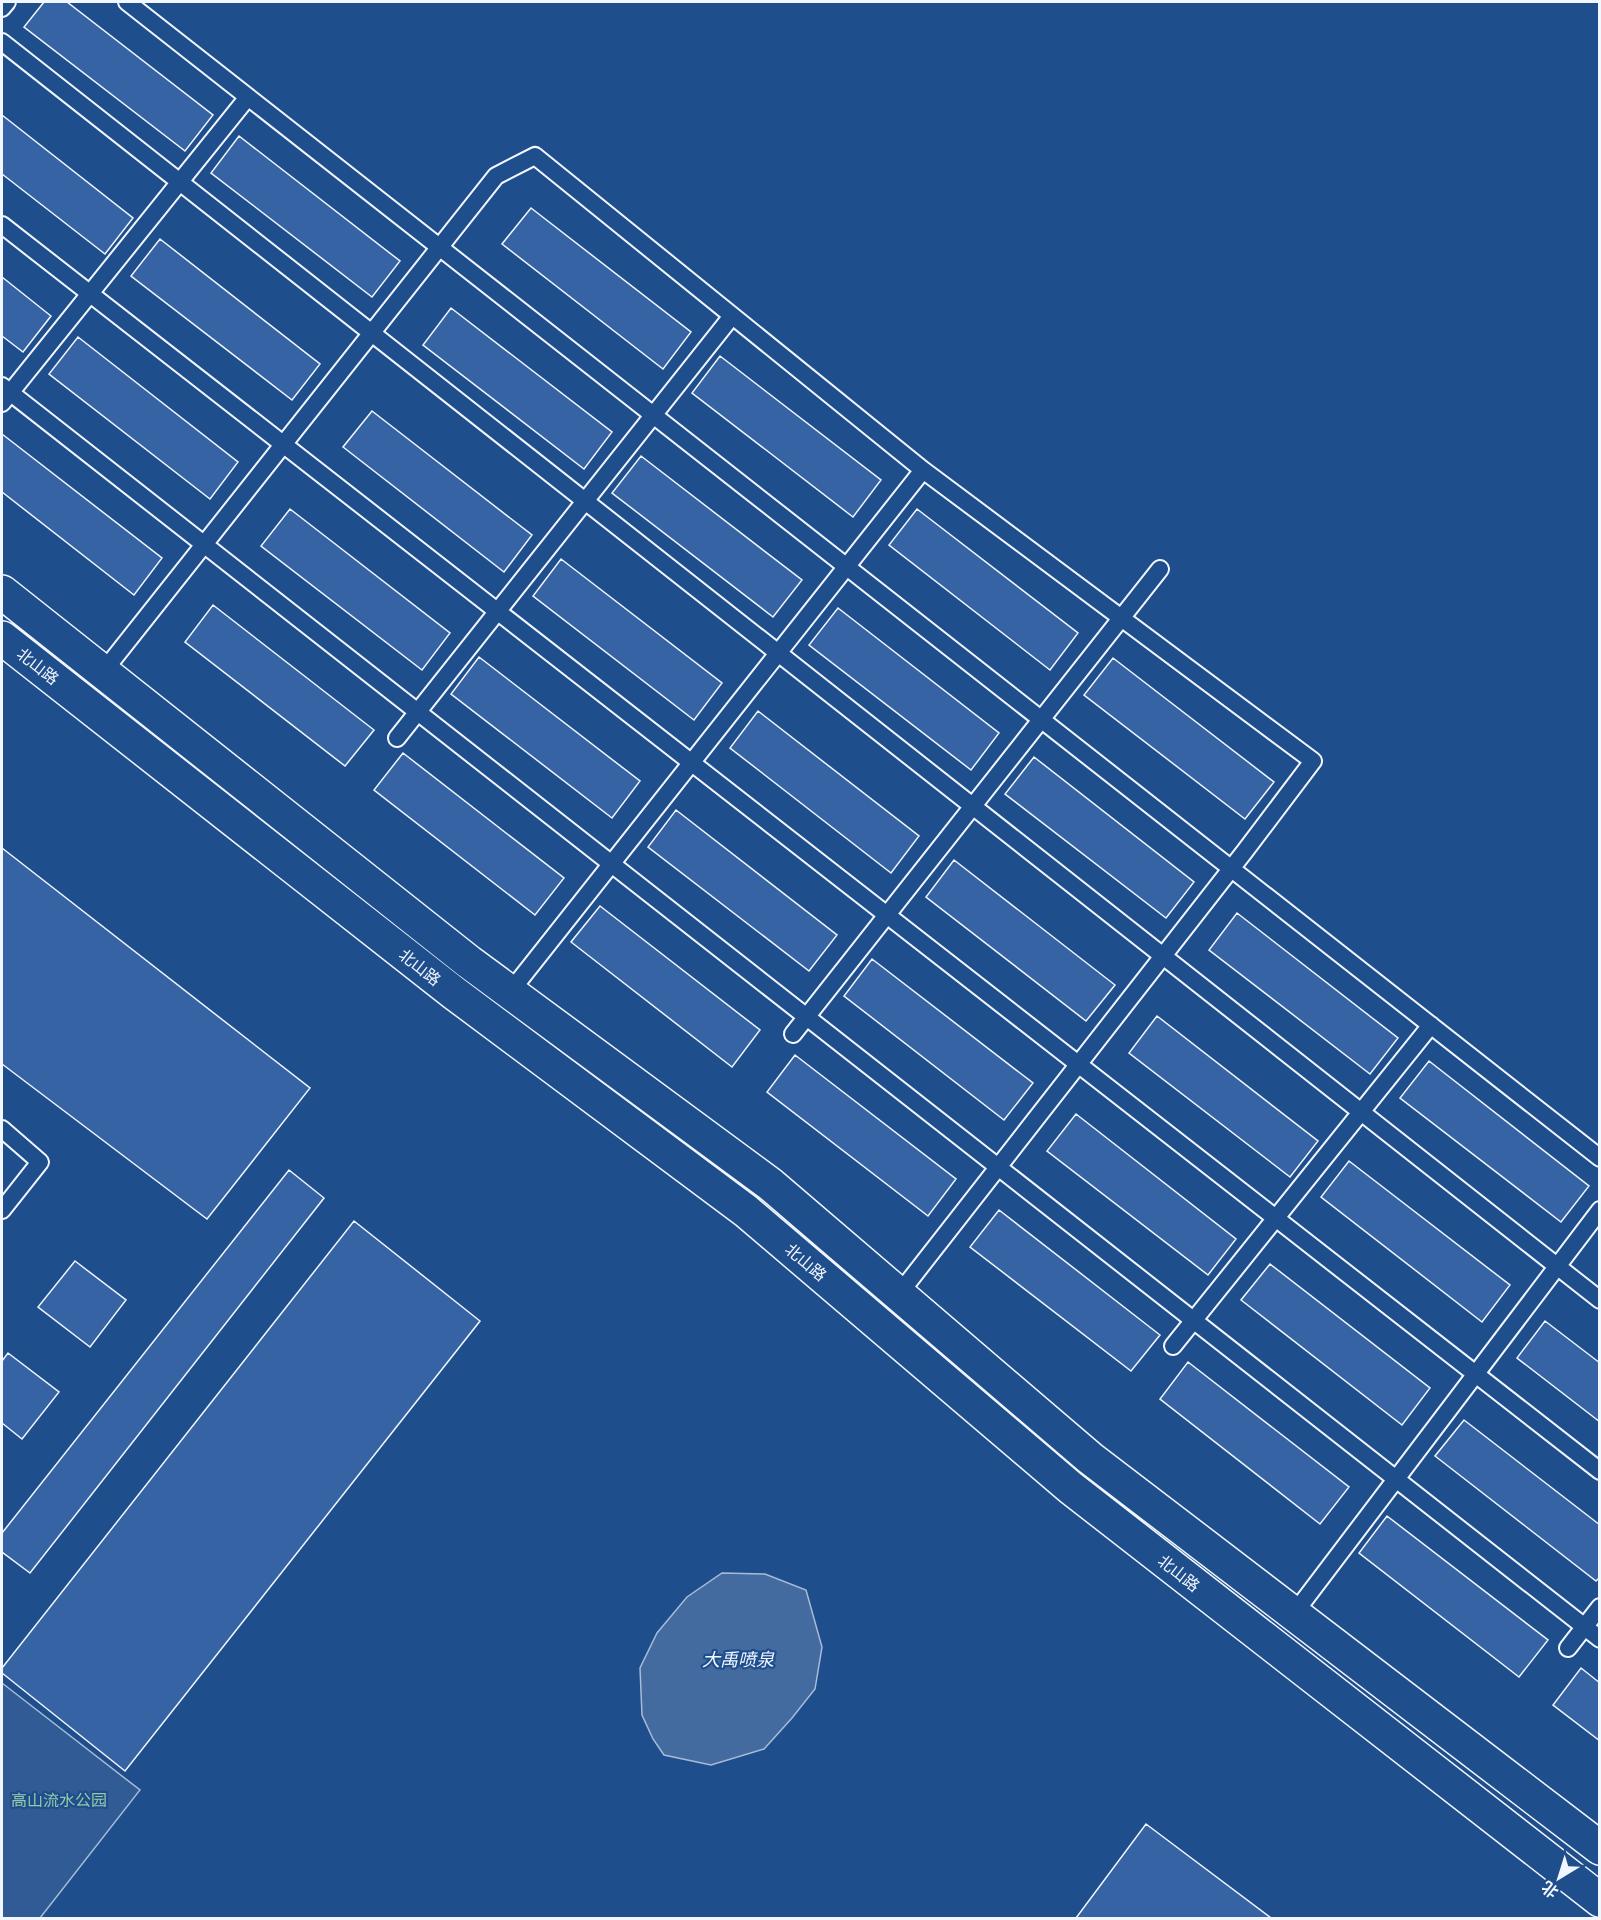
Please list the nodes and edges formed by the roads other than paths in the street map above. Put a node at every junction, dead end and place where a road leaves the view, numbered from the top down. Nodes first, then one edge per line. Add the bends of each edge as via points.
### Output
1 (7, 2) edge
2 (127, 2) edge
3 (2, 8) edge
4 (2, 42) edge
5 (248, 97) junction
6 (179, 183) junction
7 (2, 225) edge
8 (440, 247) junction
9 (89, 293) junction
10 (732, 315) junction
11 (371, 334) junction
12 (4, 393) edge
13 (653, 415) junction
14 (284, 445) junction
15 (923, 470) junction
16 (585, 502) junction
17 (204, 545) junction
18 (847, 566) junction
19 (1160, 569) dead end
20 (2, 592) edge
21 (497, 611) junction
22 (1121, 618) junction
23 (2, 638) edge
24 (778, 653) junction
25 (103, 672) junction
26 (417, 712) junction
27 (1041, 719) junction
28 (397, 738) dead end
29 (691, 763) junction
30 (972, 807) junction
31 (612, 864) junction
32 (1231, 868) junction
33 (887, 915) junction
34 (1163, 956) junction
35 (510, 992) junction
36 (807, 1017) junction
37 (1431, 1025) junction
38 (794, 1034) dead end
39 (1078, 1065) junction
40 (1361, 1112) junction
41 (2, 1129) edge
42 (1599, 1158) edge
43 (998, 1167) junction
44 (2, 1210) edge
45 (1599, 1210) edge
46 (1276, 1218) junction
47 (1557, 1266) junction
48 (899, 1294) junction
49 (1599, 1300) edge
50 (1194, 1320) junction
51 (1173, 1346) dead end
52 (1475, 1374) junction
53 (1599, 1471) edge
54 (1396, 1479) junction
55 (1599, 1607) edge
56 (1293, 1615) junction
57 (1584, 1627) junction
58 (1599, 1639) edge
59 (1568, 1648) dead end
60 (1599, 1848) edge
61 (1599, 1900) edge

1 - 3 lane
2 - 5 lane
4 - 6 lane
5 - 6 lane
5 - 8 lane
6 - 9 lane
6 - 11 lane
7 - 9 lane
8 - 10 lane via 496,176 535,156
8 - 11 lane
8 - 13 lane
9 - 12 lane
9 - 14 lane
10 - 13 lane
10 - 15 lane
11 - 14 lane
11 - 16 lane
12 - 17 lane
13 - 16 lane
13 - 18 lane
14 - 17 lane
14 - 21 lane
15 - 18 lane
15 - 22 lane
16 - 21 lane
16 - 24 lane
17 - 25 lane
17 - 26 lane
18 - 24 lane
18 - 27 lane
19 - 22 lane
20 - 25 street
21 - 26 lane
21 - 29 lane
22 - 27 lane
22 - 32 lane via 1313,761
23 - 61 street, 北山路 via 454,993 746,1211 1071,1488
24 - 29 lane
24 - 30 lane
25 - 35 street
26 - 28 lane
26 - 31 lane
27 - 30 lane
27 - 32 lane
29 - 31 lane
29 - 33 lane
30 - 33 lane
30 - 34 lane
31 - 35 lane
31 - 36 lane
32 - 34 lane
32 - 37 lane
33 - 36 lane
33 - 39 lane
34 - 39 lane
34 - 40 lane
35 - 48 street via 770,1184
36 - 38 lane
36 - 43 lane
37 - 40 lane
37 - 42 lane
39 - 43 lane
39 - 46 lane
40 - 46 lane
40 - 47 lane
41 - 44 lane via 40,1162
43 - 48 lane
43 - 50 lane
45 - 47 lane
46 - 50 lane
46 - 52 lane
47 - 49 lane
47 - 52 lane
48 - 56 street via 1090,1458
50 - 51 lane
50 - 54 lane
52 - 53 lane
52 - 54 lane
54 - 56 lane
54 - 57 lane
55 - 57 lane
56 - 60 street
57 - 58 lane
57 - 59 lane

